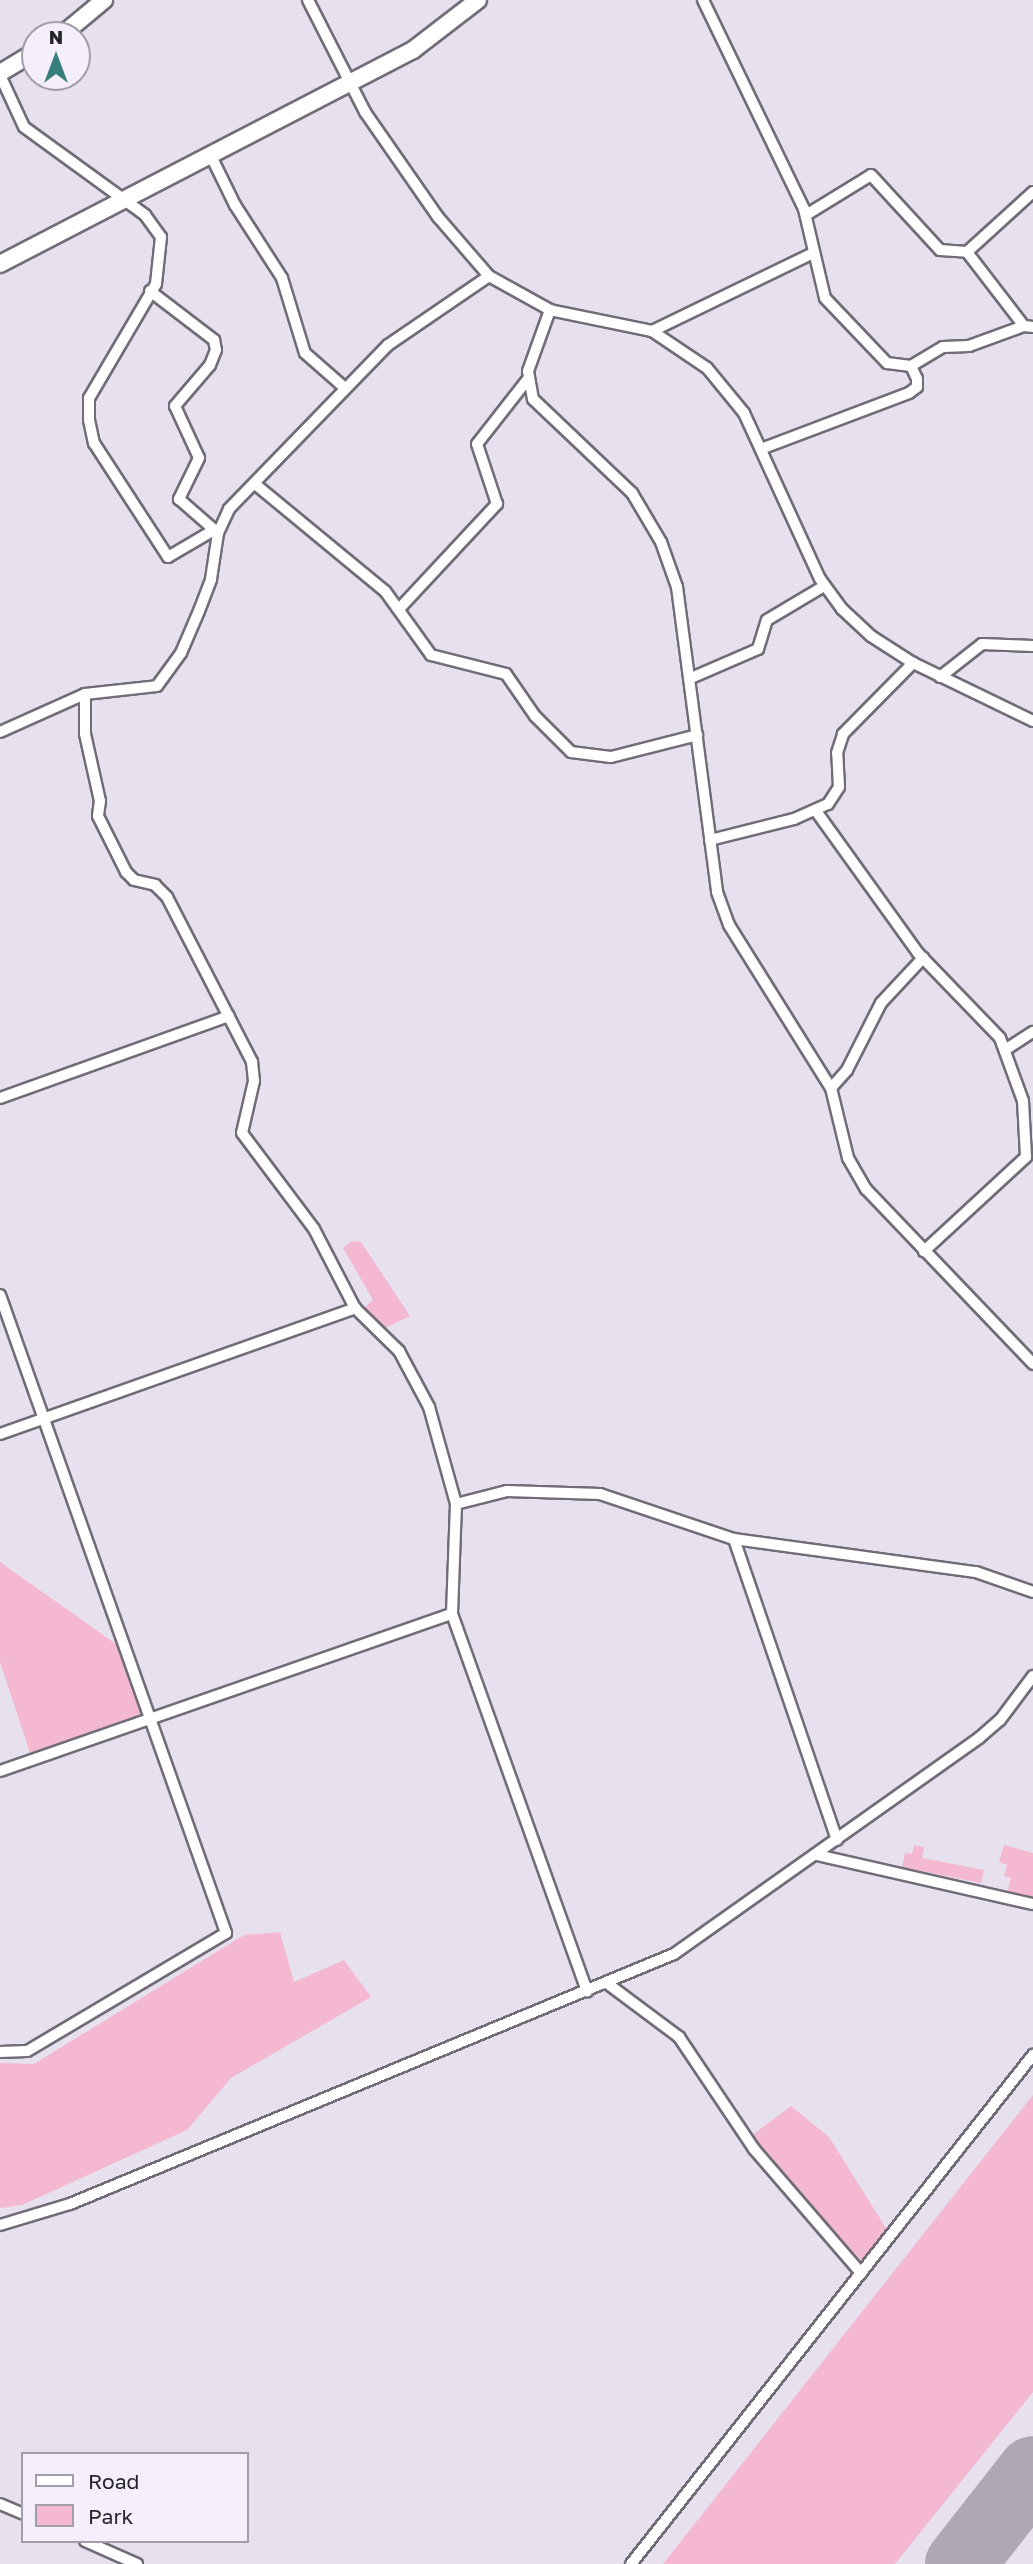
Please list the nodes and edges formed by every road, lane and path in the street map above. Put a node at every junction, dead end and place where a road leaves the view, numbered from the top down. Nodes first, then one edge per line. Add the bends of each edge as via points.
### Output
1 (104, 0) edge
2 (308, 0) edge
3 (478, 0) edge
4 (704, 0) edge
5 (79, 21) edge
6 (21, 61) edge
7 (0, 74) edge
8 (348, 82) junction
9 (210, 154) junction
10 (1033, 192) edge
11 (125, 199) junction
12 (806, 215) junction
13 (967, 252) junction
14 (811, 254) junction
15 (0, 264) edge
16 (489, 276) junction
17 (150, 291) junction
18 (550, 310) junction
19 (1029, 326) edge
20 (652, 331) junction
21 (911, 366) junction
22 (528, 379) junction
23 (345, 388) junction
24 (761, 449) junction
25 (255, 485) junction
26 (216, 532) junction
27 (824, 586) junction
28 (399, 609) junction
29 (1033, 646) edge
30 (913, 663) junction
31 (940, 677) junction
32 (691, 678) junction
33 (85, 694) junction
34 (1033, 721) edge
35 (0, 732) edge
36 (697, 735) junction
37 (816, 811) junction
38 (710, 840) junction
39 (923, 958) junction
40 (229, 1016) junction
41 (1033, 1032) edge
42 (1007, 1048) junction
43 (831, 1088) junction
44 (0, 1098) edge
45 (924, 1251) junction
46 (0, 1295) edge
47 (355, 1308) junction
48 (1033, 1364) edge
49 (44, 1418) junction
50 (0, 1434) edge
51 (456, 1504) junction
52 (734, 1539) junction
53 (1033, 1592) edge
54 (452, 1614) junction
55 (1033, 1676) edge
56 (152, 1719) junction
57 (0, 1771) edge
58 (837, 1840) junction
59 (817, 1854) junction
60 (1033, 1904) edge
61 (608, 1984) junction
62 (587, 1992) junction
63 (0, 2052) edge
64 (1033, 2055) edge
65 (0, 2225) edge
66 (861, 2273) junction
67 (0, 2504) edge
68 (21, 2513) edge
69 (90, 2543) edge
70 (137, 2564) edge
71 (631, 2564) edge

1 - 5 street
2 - 8 street
3 - 8 street via 431,39
4 - 12 street
6 - 7 street
7 - 11 street via 24,127
8 - 9 street
8 - 16 street via 398,164
9 - 11 street
9 - 23 street via 235,205 282,278 305,353
10 - 13 street
11 - 15 street
11 - 17 street via 145,215 161,237 158,272
12 - 13 street via 872,175 940,250
12 - 14 street
13 - 19 street
14 - 20 street
14 - 21 street via 825,298 887,363
16 - 18 street
16 - 23 street via 388,345
17 - 26 street via 214,340 216,350 210,365 175,406 199,458 179,499
17 - 26 street via 89,398 94,443 168,557
18 - 20 street
18 - 22 street
19 - 21 street via 969,346 943,347
20 - 24 street via 680,346 721,382 744,413
21 - 24 street via 917,387 909,393
22 - 28 street via 477,444 497,504
22 - 32 street via 540,408 632,493 649,519 677,587
23 - 25 street
24 - 27 street
25 - 26 street via 229,509
25 - 28 street via 359,568
26 - 33 street via 211,579 181,653 167,675 146,690
27 - 30 street via 863,629
27 - 32 street via 767,620 758,649
28 - 36 street via 431,655 506,674 535,716 571,752 611,757
29 - 31 street via 982,644
30 - 31 street
30 - 37 street via 843,734 836,753 839,788 836,796
31 - 34 street
32 - 36 street
33 - 35 street
33 - 40 street via 85,734 100,801 98,816 126,872 134,880 155,885 167,897
36 - 38 street
37 - 38 street
37 - 39 street
38 - 43 street via 717,892 730,925
39 - 42 street
39 - 43 street via 881,1003 847,1070
40 - 44 street
40 - 47 street via 252,1062 254,1081 242,1133 314,1229
41 - 42 street
42 - 45 street via 1023,1101 1026,1157
43 - 45 street via 848,1158 866,1189
45 - 48 street
46 - 49 street
47 - 49 street
47 - 51 street via 399,1351 416,1381 429,1407
49 - 50 street
49 - 56 street
51 - 52 street via 507,1491 600,1494
51 - 54 street
52 - 53 street via 976,1572
52 - 58 street
54 - 56 street
54 - 62 street
55 - 58 street via 979,1738
56 - 57 street
56 - 63 street via 226,1933 27,2051
58 - 59 street
59 - 60 street
59 - 61 street via 683,1948
61 - 62 street
61 - 66 street via 679,2037 754,2150
62 - 65 street via 70,2204
64 - 66 street
66 - 71 street
67 - 68 street
69 - 70 street

